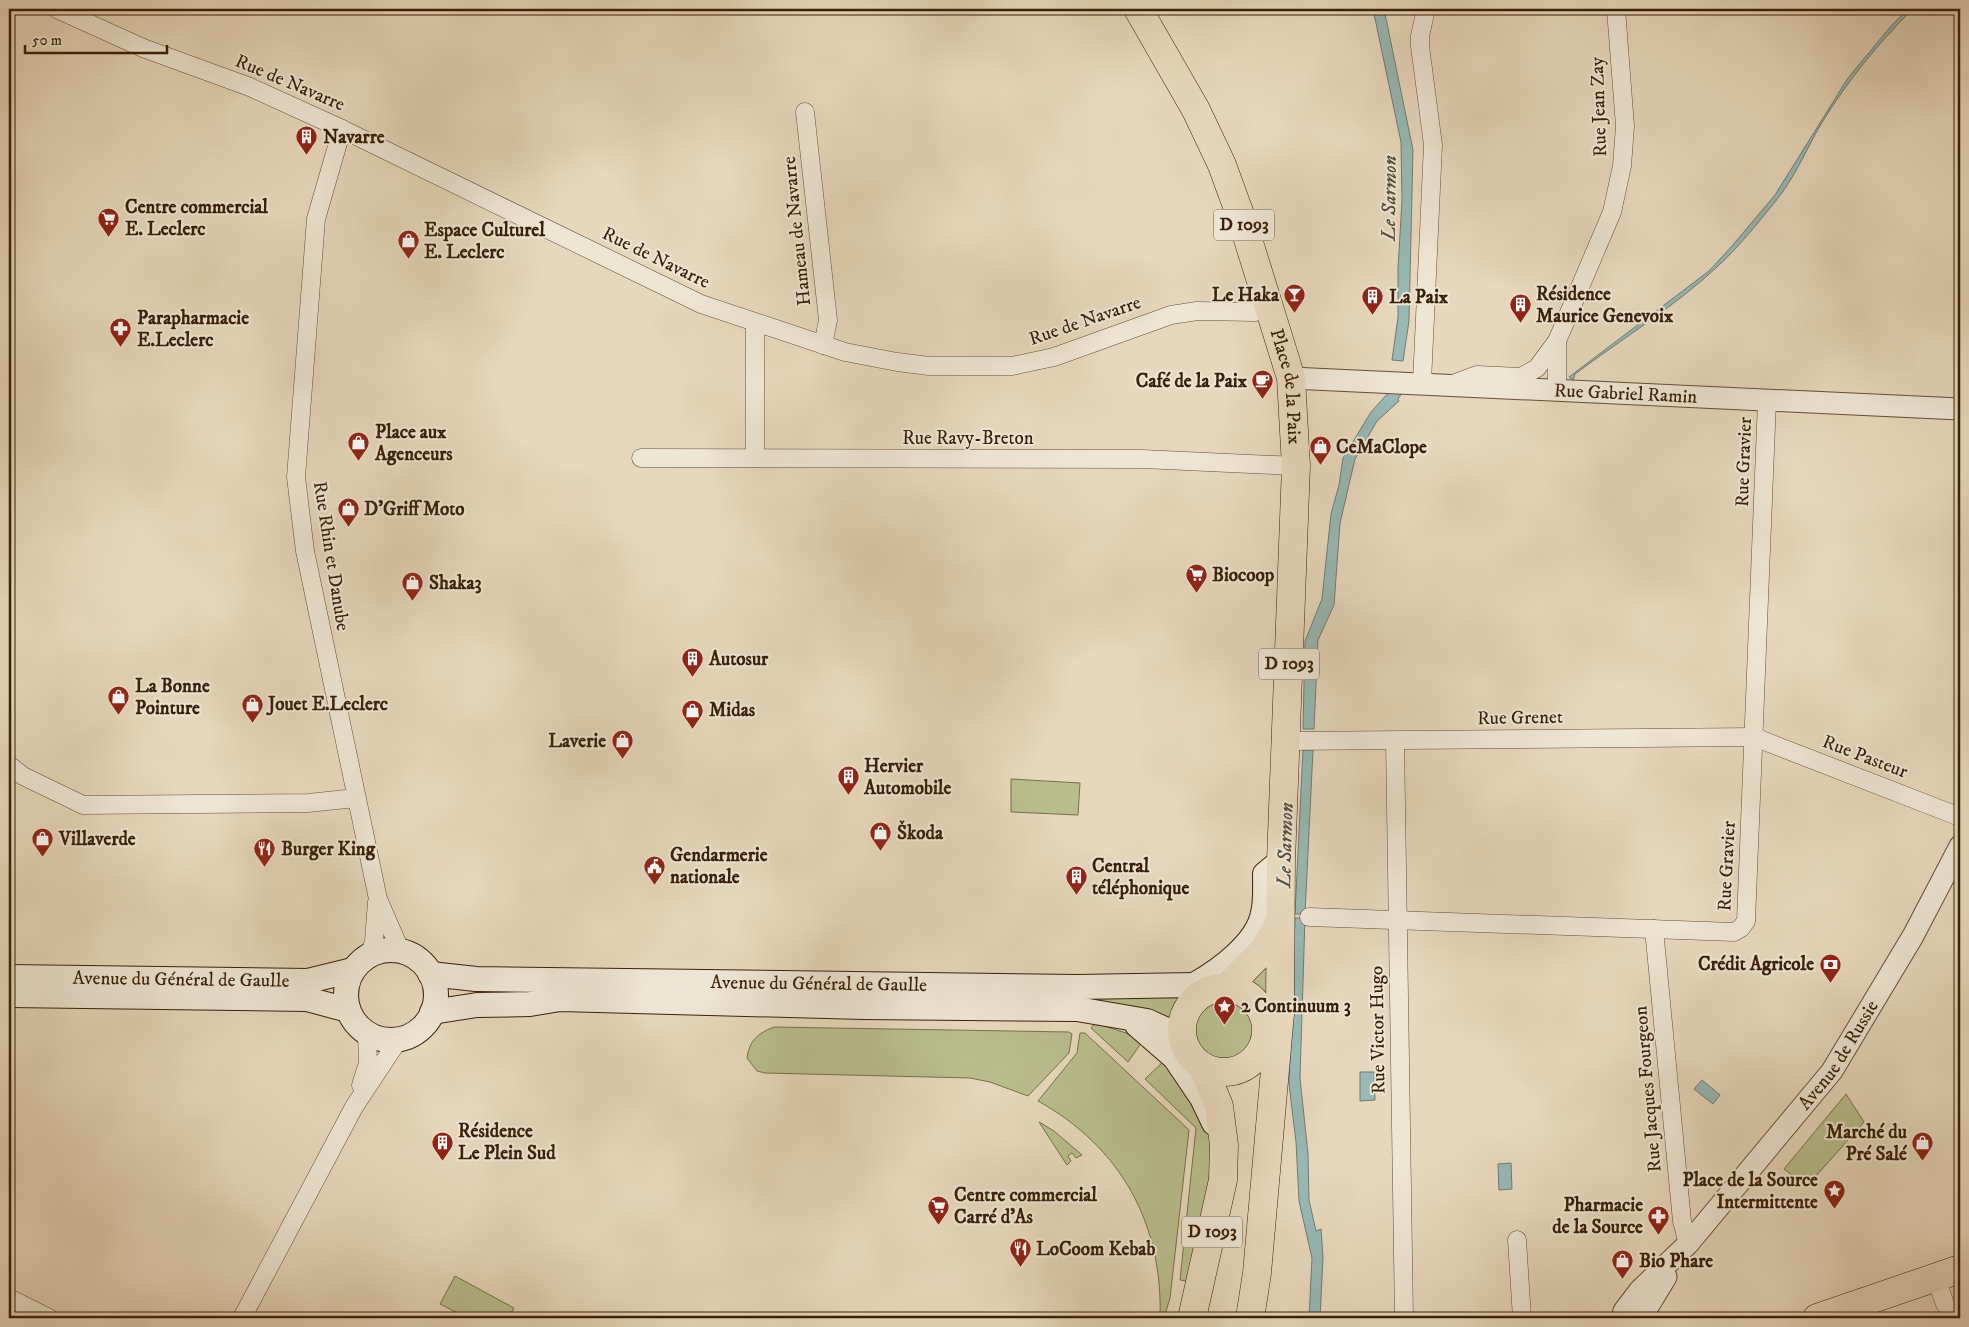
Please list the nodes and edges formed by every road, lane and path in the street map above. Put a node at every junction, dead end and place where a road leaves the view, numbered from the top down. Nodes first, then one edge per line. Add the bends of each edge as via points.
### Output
1 (57, 9) edge
2 (1138, 9) edge
3 (1426, 9) edge
4 (1616, 9) edge
5 (805, 112) dead end
6 (342, 128) junction
7 (1270, 309) junction
8 (755, 323) junction
9 (1557, 341) junction
10 (823, 345) junction
11 (1291, 378) junction
12 (1422, 382) junction
13 (1453, 384) junction
14 (1557, 389) junction
15 (1767, 401) junction
16 (1960, 409) edge
17 (641, 458) dead end
18 (755, 458) junction
19 (1296, 466) junction
20 (1754, 737) junction
21 (1299, 741) junction
22 (1395, 741) junction
23 (9, 766) edge
24 (356, 798) junction
25 (1960, 817) edge
26 (1960, 846) edge
27 (1281, 862) junction
28 (378, 900) junction
29 (1309, 917) dead end
30 (1398, 919) junction
31 (1280, 922) junction
32 (1654, 929) junction
33 (402, 952) junction
34 (362, 962) junction
35 (430, 974) junction
36 (9, 977) edge
37 (1208, 988) junction
38 (9, 995) edge
39 (348, 1010) junction
40 (432, 1012) junction
41 (1128, 1017) junction
42 (1270, 1029) junction
43 (367, 1034) junction
44 (1182, 1037) junction
45 (399, 1039) junction
46 (1203, 1067) junction
47 (354, 1107) junction
48 (1224, 1145) junction
49 (1517, 1240) dead end
50 (1688, 1244) junction
51 (1953, 1273) edge
52 (9, 1298) edge
53 (48, 1318) edge
54 (242, 1318) edge
55 (1192, 1318) edge
56 (1250, 1318) edge
57 (1404, 1318) edge
58 (1522, 1318) edge
59 (1622, 1318) edge
60 (1643, 1318) edge
61 (1817, 1318) edge
62 (1956, 1318) edge

1 - 6 street, Rue de Navarre via 143,48 250,87
2 - 7 main road, D 1093 via 1212,142 1237,204
3 - 12 street via 1420,46 1433,144
4 - 9 street, Rue Jean Zay via 1625,126 1622,166 1612,212
5 - 10 street, Hameau de Navarre via 828,320
6 - 8 street, Rue de Navarre via 701,304
6 - 24 street, Rue Rhin et Danube via 316,219 296,477 305,552
7 - 10 street, Rue de Navarre via 1171,315 1054,357 1012,366 921,365
7 - 11 main road, Place de la Paix / D 1093
8 - 10 street, Rue de Navarre
8 - 18 street
9 - 13 street, Rue Jean Zay via 1537,368 1520,377 1477,375
9 - 14 street, Rue Jean Zay
11 - 12 street, Rue Gabriel Ramin
11 - 19 main road, Place de la Paix / D 1093
12 - 13 street, Rue Gabriel Ramin
13 - 14 street, Rue Gabriel Ramin
14 - 15 street, Rue Gabriel Ramin
15 - 16 street, Rue Gabriel Ramin
15 - 20 street, Rue Gravier
17 - 18 street, Rue Ravy-Breton
18 - 19 street, Rue Ravy-Breton via 1142,459
19 - 21 main road, D 1093
20 - 22 street, Rue Grenet
20 - 25 street, Rue Pasteur
20 - 32 street, Rue Gravier via 1746,921 1734,932
21 - 22 street, Rue Grenet
21 - 27 main road, D 1093
22 - 30 street, Rue Victor Hugo
23 - 24 street via 83,805 308,803
24 - 28 street, Rue Rhin et Danube
26 - 50 street, Avenue de Russie via 1913,936 1832,1071
27 - 31 main road, D 1093
27 - 37 main road via 1265,874 1263,915 1248,943 1211,976
28 - 33 street, Rue Rhin et Danube
28 - 34 street, Rue Rhin et Danube via 374,940
29 - 30 street, Rue Gravier
30 - 32 street, Rue Gravier
30 - 57 street, Rue Victor Hugo
31 - 37 main road, D 1093 via 1264,950
31 - 42 main road, D 1093
32 - 50 street, Rue Jacques Fourgeon via 1682,1221
33 - 34 main road via 380,952
33 - 35 main road via 418,960
34 - 36 main road, Avenue du Général de Gaulle via 308,981
34 - 39 main road via 347,982
35 - 37 main road, Avenue du Général de Gaulle via 476,979
35 - 40 main road via 436,999
37 - 42 main road via 1239,990 1250,996 1259,1005
37 - 44 main road via 1186,1011
38 - 39 main road, Avenue du Général de Gaulle via 307,999
39 - 43 main road
40 - 41 main road, Avenue du Général de Gaulle via 477,1004 530,1004 560,999 1077,1009
40 - 45 main road via 425,1025
41 - 44 main road, Avenue du Général de Gaulle via 1147,1021
41 - 48 main road via 1175,1058 1202,1098
42 - 46 main road via 1257,1057 1238,1069 1217,1072
42 - 56 main road, D 1093 via 1268,1155
43 - 45 main road via 388,1040
43 - 47 street via 368,1063
44 - 46 main road via 1190,1054
45 - 47 street
46 - 48 main road, D 1093 via 1219,1106
47 - 54 street
48 - 55 main road, D 1093 via 1223,1180
49 - 58 street
50 - 59 street, Avenue de Russie via 1640,1290
50 - 60 street, Avenue de Russie via 1656,1291
51 - 61 main road
51 - 62 street via 1945,1304
52 - 53 street

